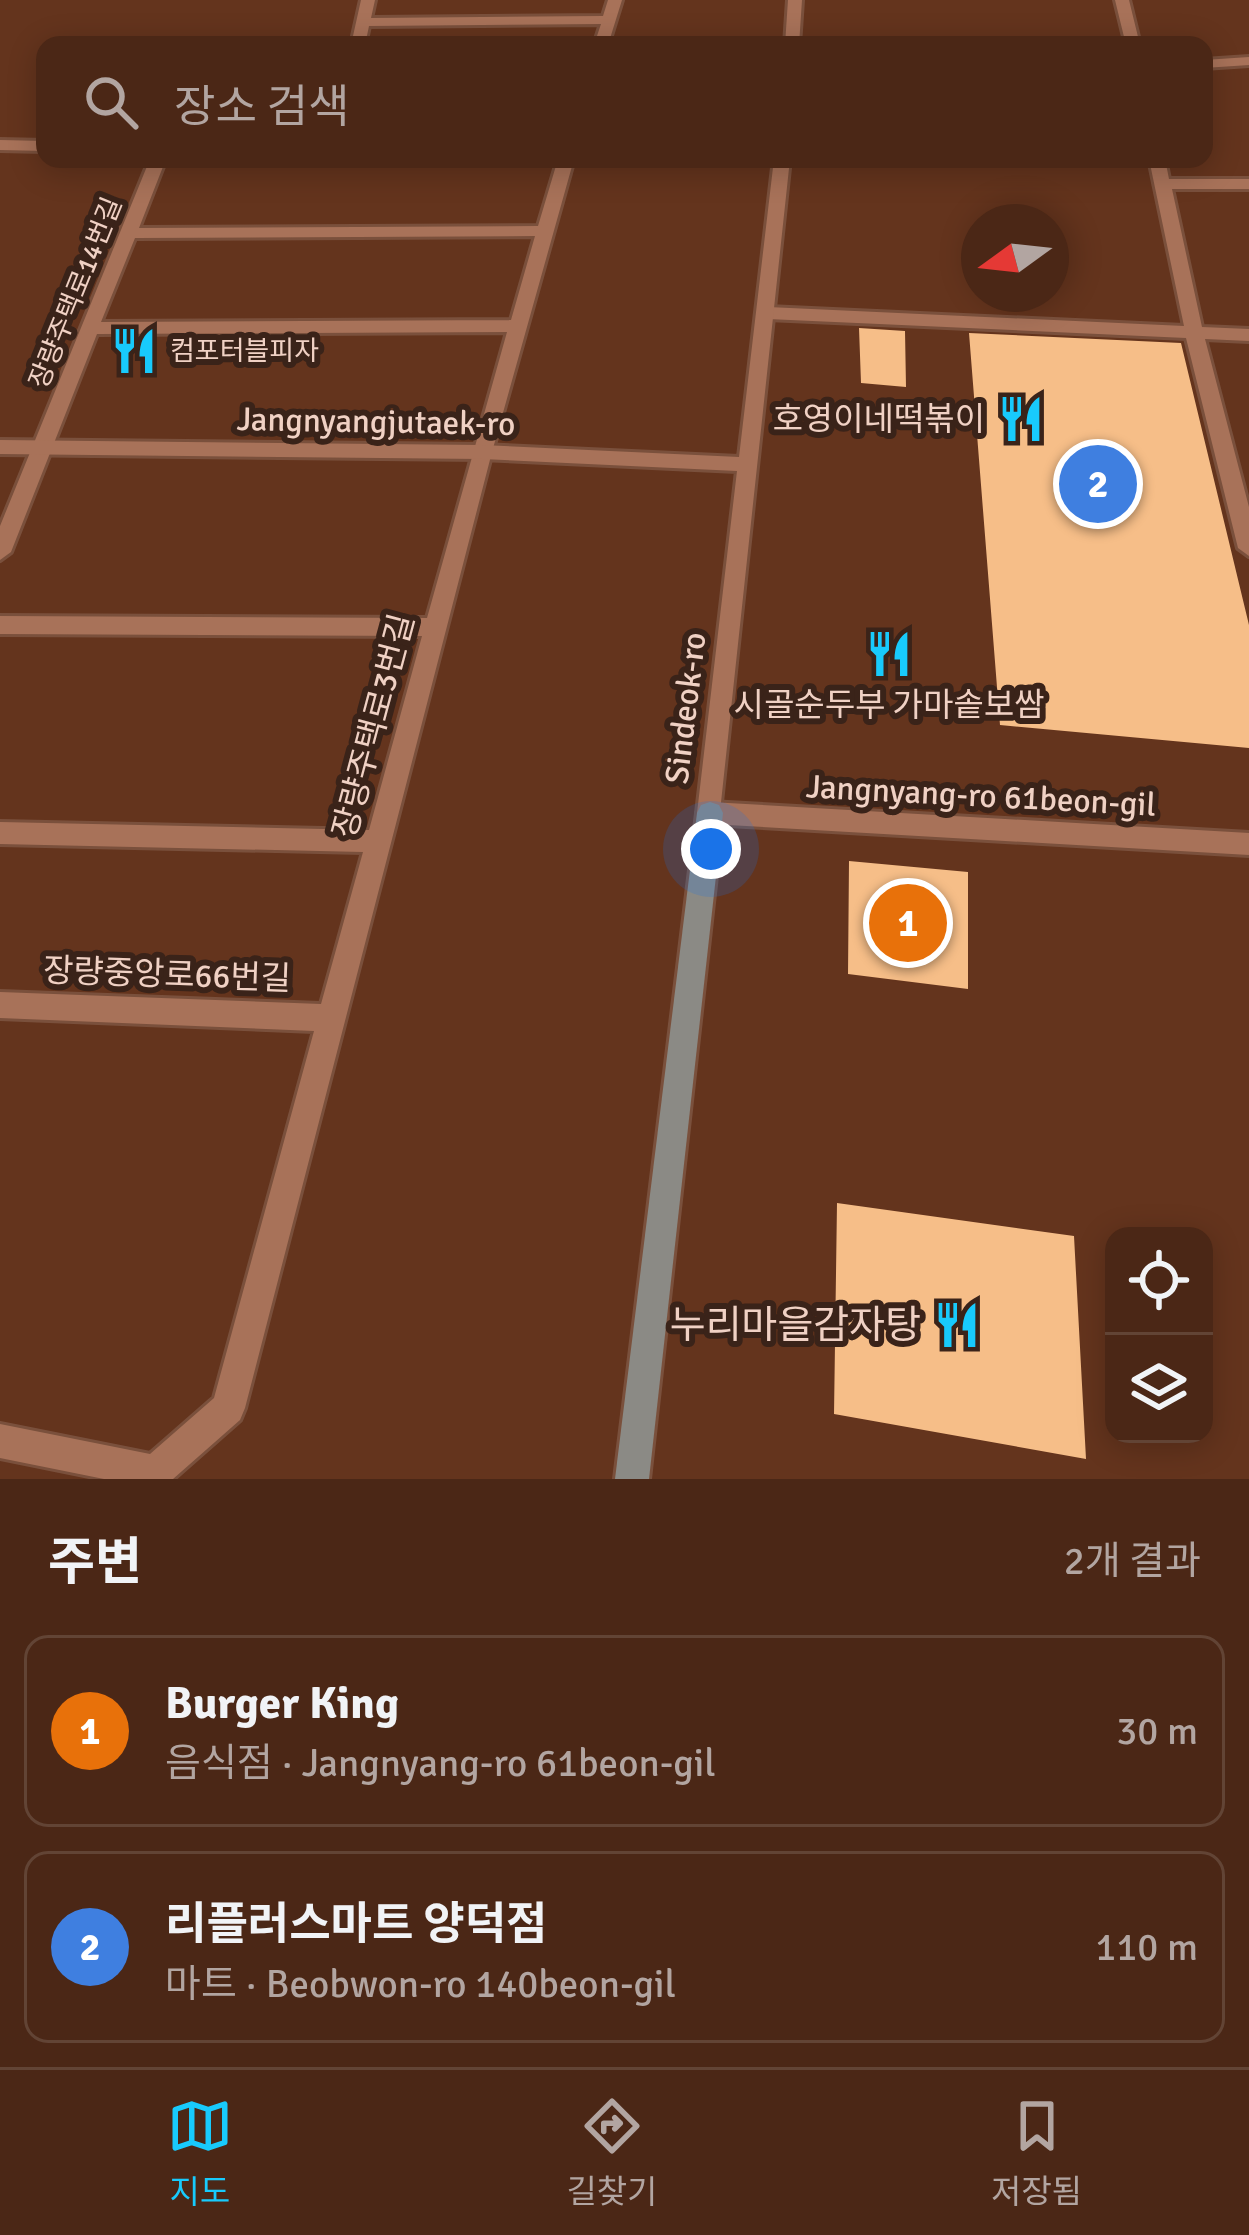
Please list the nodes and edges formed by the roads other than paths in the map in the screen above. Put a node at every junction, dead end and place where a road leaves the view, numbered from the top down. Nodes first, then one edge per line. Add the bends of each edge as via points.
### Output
1 (368, 0) edge
2 (615, 0) edge
3 (795, 0) edge
4 (1122, 0) edge
5 (609, 20) junction
6 (363, 22) junction
7 (360, 36) edge
8 (605, 36) edge
9 (793, 36) edge
10 (1131, 36) edge
11 (1249, 62) edge
12 (1213, 64) edge
13 (0, 145) edge
14 (36, 146) edge
15 (154, 168) edge
16 (564, 168) edge
17 (781, 168) edge
18 (1159, 168) edge
19 (1162, 184) junction
20 (1249, 184) edge
21 (546, 231) junction
22 (129, 233) junction
23 (768, 313) junction
24 (518, 326) junction
25 (91, 328) junction
26 (1249, 335) edge
27 (1195, 336) junction
28 (0, 447) edge
29 (43, 447) junction
30 (482, 452) junction
31 (750, 466) junction
32 (1249, 548) edge
33 (0, 552) edge
34 (0, 625) edge
35 (435, 627) junction
36 (710, 814) junction
37 (0, 833) edge
38 (378, 841) junction
39 (1249, 844) edge
40 (0, 1004) edge
41 (331, 1018) junction
42 (0, 1441) edge
43 (632, 1479) edge

1 - 6 street
2 - 5 street
3 - 9 street
4 - 10 street
5 - 6 street
5 - 8 street
6 - 7 street
11 - 12 street
13 - 14 street
15 - 22 street, 장량주택로14번길
16 - 21 street, 장량주택로3번길
17 - 23 street, Sindeok-ro
18 - 19 street
19 - 20 street
19 - 27 street
21 - 22 street
21 - 24 street, 장량주택로3번길
22 - 25 street, 장량주택로14번길
23 - 27 street
23 - 31 street, Sindeok-ro
24 - 25 street
24 - 30 street, 장량주택로3번길
25 - 29 street, 장량주택로14번길
26 - 27 street
27 - 32 street
28 - 29 street, Jangnyangjutaek-ro
29 - 30 street, Jangnyangjutaek-ro
29 - 33 street, 장량주택로14번길
30 - 31 street, Jangnyangjutaek-ro
30 - 35 street, 장량주택로3번길
31 - 36 street, Sindeok-ro
34 - 35 street
35 - 38 street, 장량주택로3번길
36 - 39 street, Jangnyang-ro 61beon-gil
36 - 43 main road, Sindeok-ro
37 - 38 street
38 - 41 street, 장량주택로3번길
40 - 41 street, 장량중앙로66번길
41 - 42 street, 장량주택로3번길 via 228,1408 155,1472

